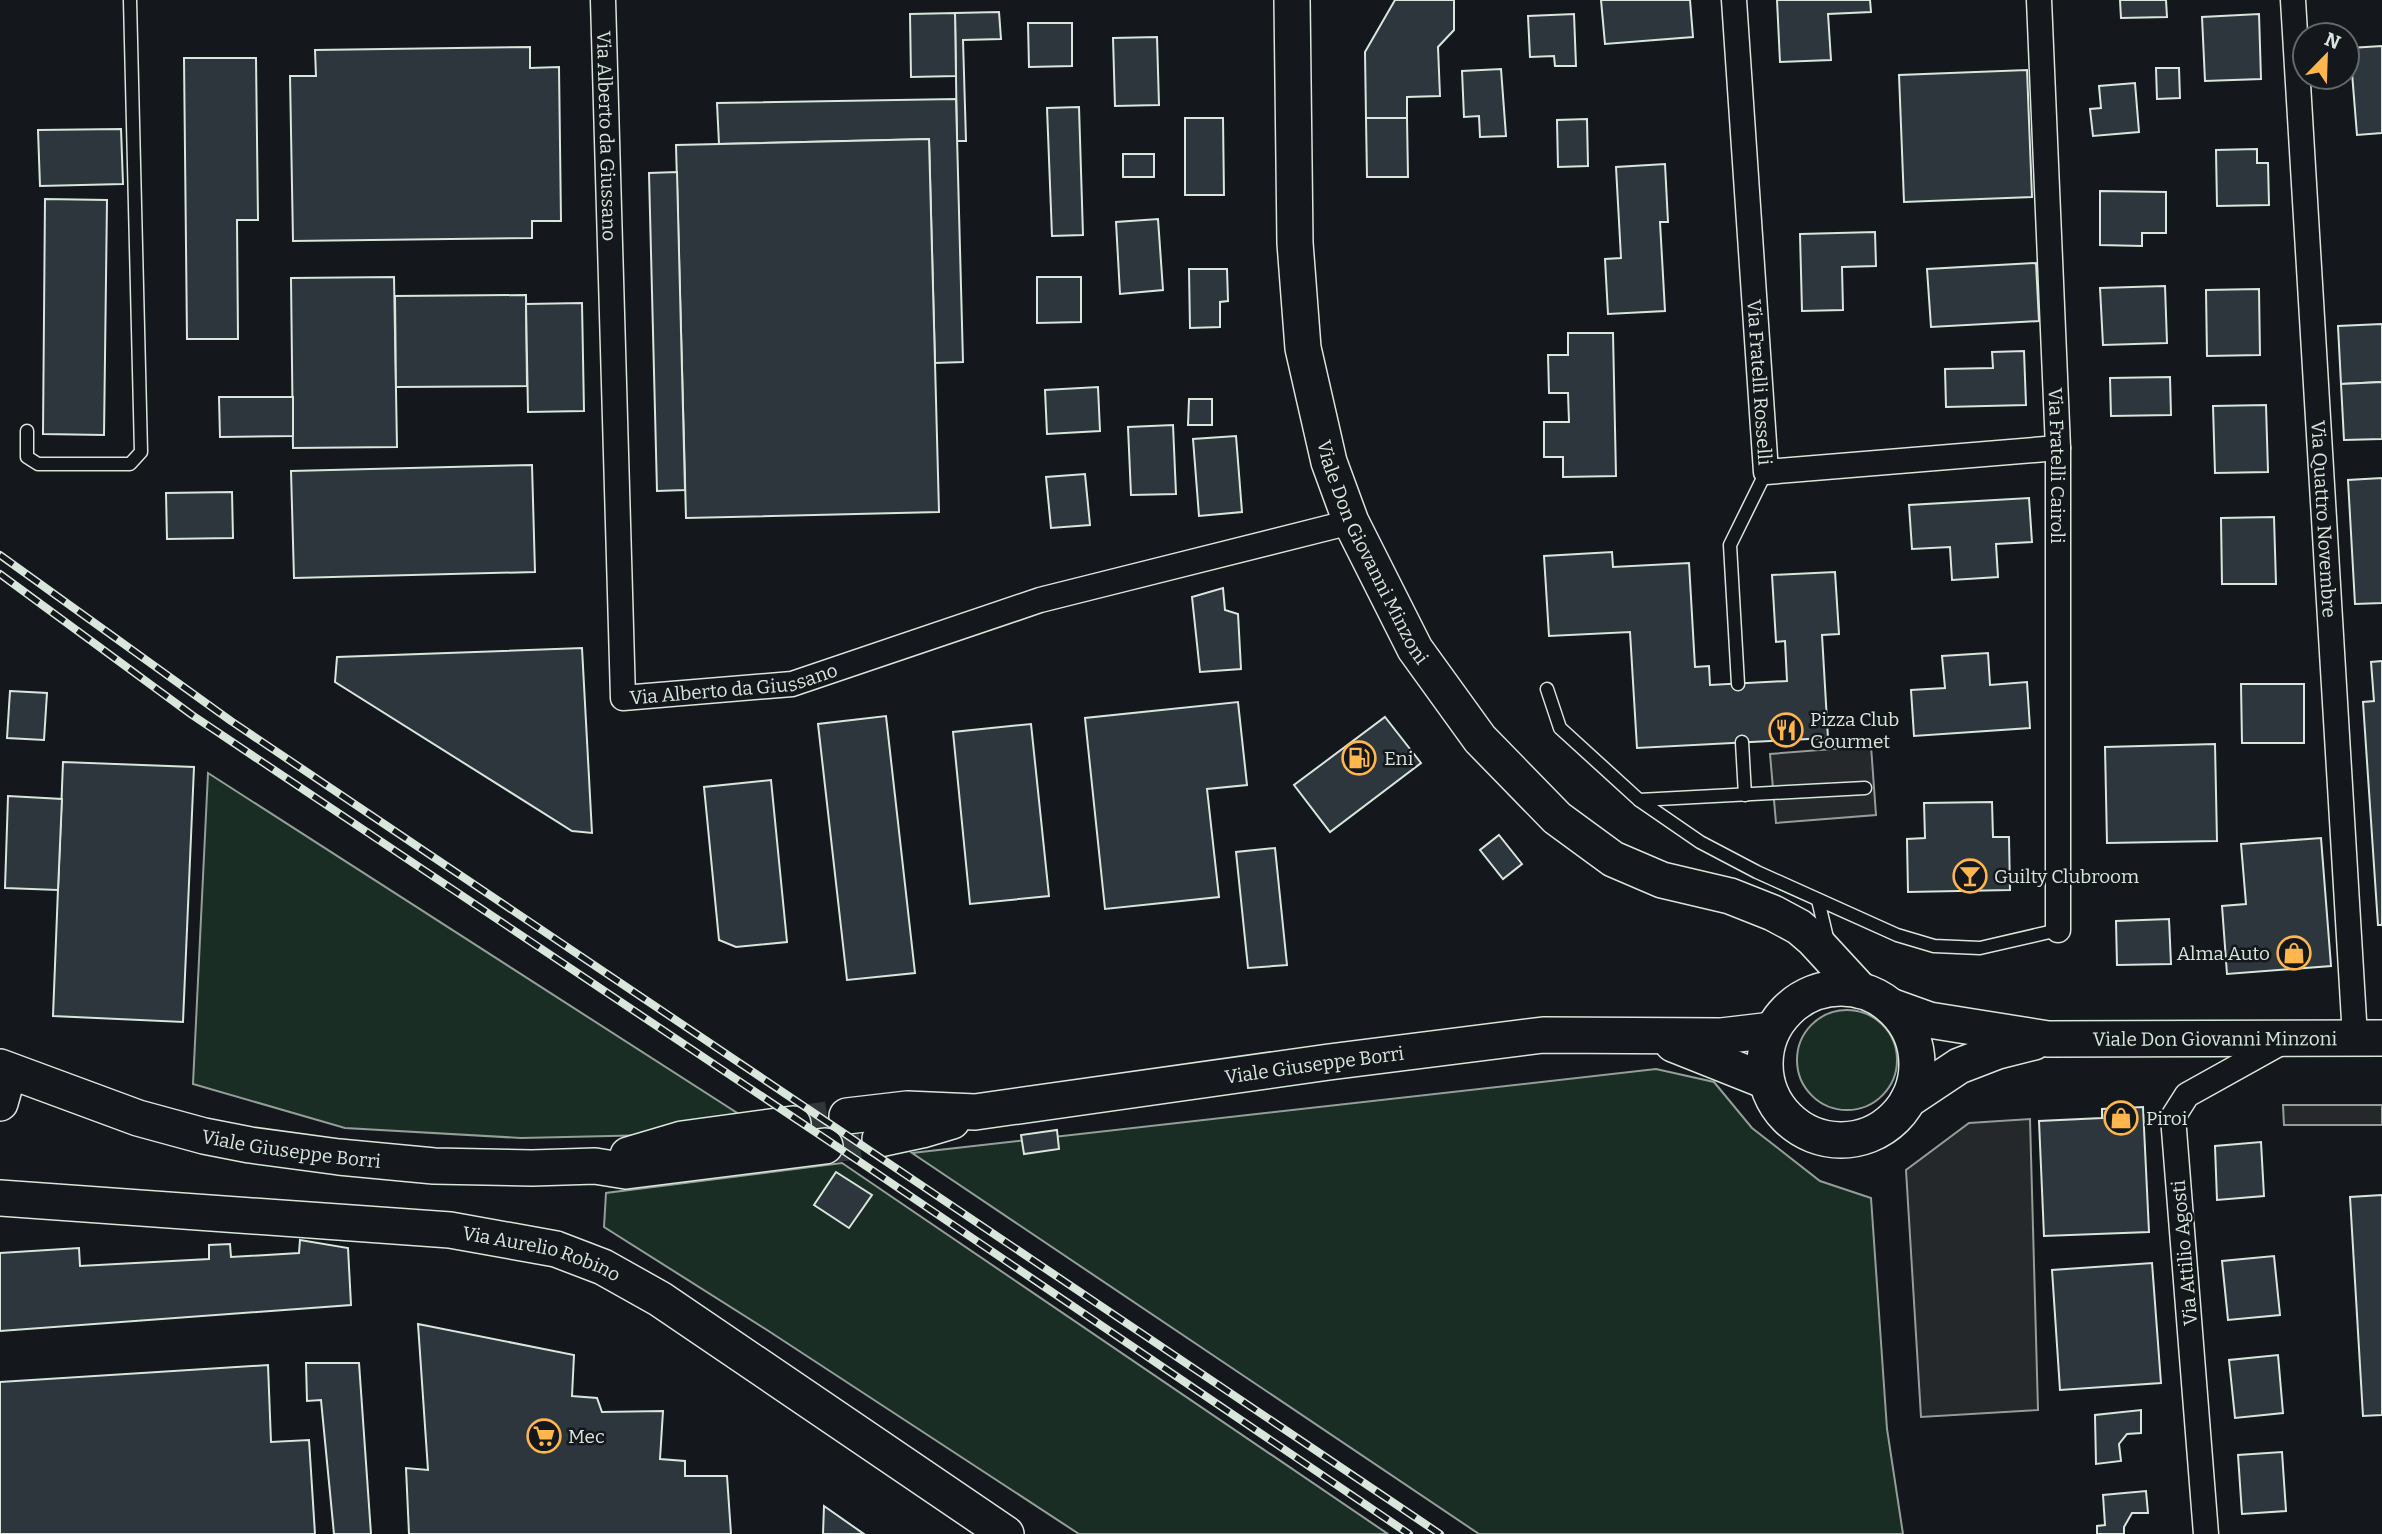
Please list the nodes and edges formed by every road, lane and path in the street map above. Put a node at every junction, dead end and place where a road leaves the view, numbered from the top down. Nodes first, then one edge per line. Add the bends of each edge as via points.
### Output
1 (130, 0) edge
2 (603, 0) edge
3 (1292, 0) edge
4 (1734, 0) edge
5 (2039, 0) edge
6 (2293, 0) edge
7 (27, 431) dead end
8 (2058, 449) junction
9 (1766, 472) junction
10 (1351, 522) junction
11 (1738, 684) dead end
12 (1547, 689) dead end
13 (1742, 742) dead end
14 (1865, 788) dead end
15 (1745, 794) junction
16 (1639, 800) junction
17 (1818, 900) junction
18 (1773, 913) junction
19 (2058, 930) joint
20 (1832, 959) junction
21 (1860, 990) junction
22 (1802, 998) junction
23 (1890, 1006) junction
24 (1772, 1030) junction
25 (1653, 1036) junction
26 (2291, 1037) junction
27 (2369, 1038) edge
28 (2048, 1039) junction
29 (3, 1080) edge
30 (1766, 1081) junction
31 (1909, 1100) junction
32 (975, 1112) junction
33 (846, 1116) tunnel mouth
34 (793, 1124) tunnel mouth
35 (880, 1139) tunnel mouth
36 (825, 1146) tunnel mouth
37 (595, 1166) junction
38 (0, 1198) edge
39 (1006, 1534) edge
40 (2206, 1534) edge

1 - 7 lane via 141,452 130,464 38,464 27,457
2 - 10 street, Via Alberto da Giussano via 623,698 792,684 1040,600
3 - 10 main road, Viale Don Giovanni Minzoni via 1295,243 1303,348 1329,461
4 - 9 street, Via Fratelli Rosselli
5 - 8 street, Via Fratelli Cairoli
6 - 27 street, Via Quattro Novembre
8 - 9 street, Via Fratelli Rosselli
8 - 19 street, Via Fratelli Cairoli
9 - 11 lane via 1730,545
10 - 18 main road, Viale Don Giovanni Minzoni via 1415,649 1480,739 1557,818 1613,859 1662,880 1730,896
12 - 16 lane via 1560,728
13 - 15 lane
14 - 15 lane
15 - 16 lane
16 - 17 lane via 1700,842
17 - 19 lane via 1896,935 1934,946 1980,948
17 - 20 lane, Viale Don Giovanni Minzoni
18 - 20 main road, Viale Don Giovanni Minzoni via 1806,933
18 - 22 main road via 1788,929 1802,961
20 - 21 main road, Viale Don Giovanni Minzoni
21 - 22 main road via 1820,990
21 - 23 main road
22 - 24 main road via 1784,1012
23 - 28 main road, Viale Don Giovanni Minzoni via 1929,1020
23 - 31 main road via 1907,1026 1916,1050 1916,1076
24 - 25 main road, Viale Giuseppe Borri
24 - 30 main road via 1764,1055
25 - 30 main road, Viale Giuseppe Borri
25 - 32 main road, Viale Giuseppe Borri via 1543,1035
26 - 27 main road, Viale Don Giovanni Minzoni
26 - 28 main road, Viale Don Giovanni Minzoni
26 - 40 street, Via Attilio Agosti via 2187,1095 2173,1117
28 - 31 main road, Viale Don Giovanni Minzoni via 1959,1066
29 - 37 main road, Viale Giuseppe Borri via 204,1136 250,1144 434,1166
30 - 31 main road via 1776,1105 1794,1125 1817,1137 1844,1141 1870,1135 1892,1121
32 - 33 main road, Viale Giuseppe Borri via 907,1109
32 - 35 main road, Viale Giuseppe Borri
34 - 37 main road, Viale Giuseppe Borri via 668,1143
36 - 37 main road, Viale Giuseppe Borri via 631,1171
38 - 39 main road, Via Aurelio Robino via 450,1230 556,1249 603,1267 660,1299

